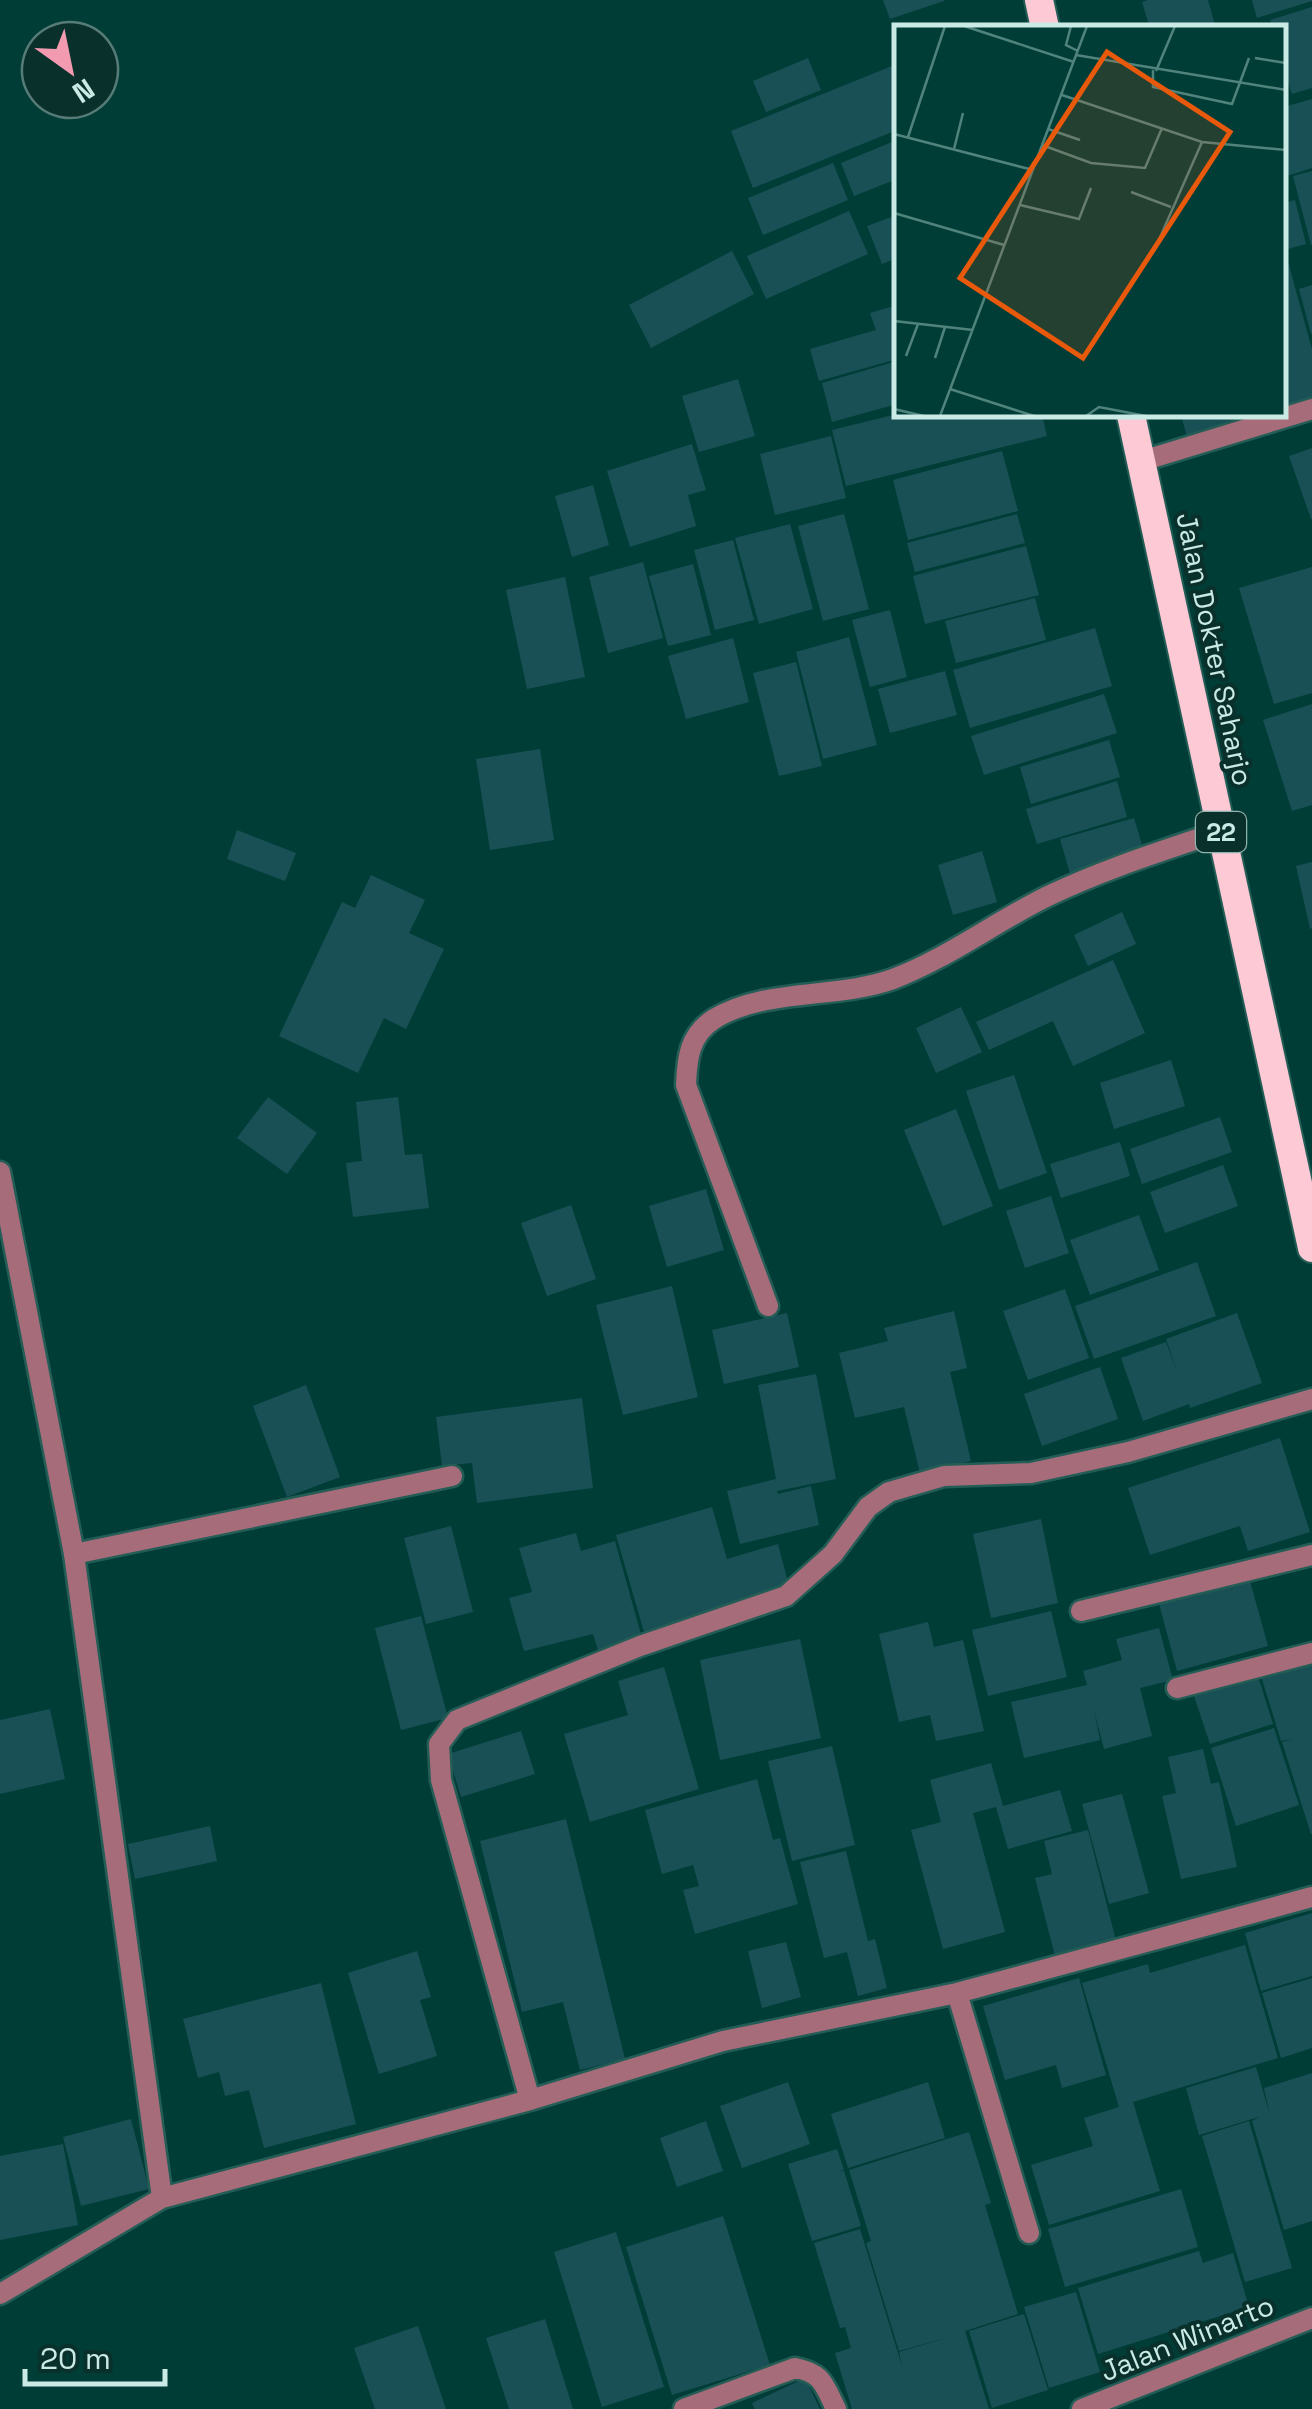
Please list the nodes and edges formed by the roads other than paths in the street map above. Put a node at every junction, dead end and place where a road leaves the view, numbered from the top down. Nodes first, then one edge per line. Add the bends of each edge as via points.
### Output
1 (1039, 0) edge
2 (1044, 25) edge
3 (1312, 409) edge
4 (1287, 417) edge
5 (1133, 418) edge
6 (1283, 418) edge
7 (1142, 461) junction
8 (1220, 831) junction
9 (1302, 1155) edge
10 (0, 1172) edge
11 (1312, 1248) edge
12 (768, 1306) dead end
13 (1312, 1399) edge
14 (452, 1476) dead end
15 (74, 1554) junction
16 (1312, 1555) edge
17 (1082, 1612) dead end
18 (1312, 1654) edge
19 (1177, 1688) dead end
20 (1312, 1897) edge
21 (957, 1993) junction
22 (530, 2100) junction
23 (162, 2198) junction
24 (1029, 2233) dead end
25 (0, 2294) edge
26 (1312, 2318) edge
27 (684, 2409) edge
28 (836, 2409) edge
29 (1082, 2409) edge

1 - 2 highway
3 - 4 street
5 - 7 highway, Jalan Dokter Saharjo / 22
6 - 7 street
7 - 8 highway, Jalan Dokter Saharjo / 22
8 - 9 highway, Jalan Dokter Saharjo / 22
8 - 12 street via 1095,874 887,981 737,1007 710,1021 687,1050 686,1086
9 - 11 highway, Jalan Dokter Saharjo / 22
10 - 15 street
13 - 22 street via 1109,1456 1031,1473 944,1476 890,1492 868,1506 833,1554 786,1596 456,1720 439,1744 441,1780
14 - 15 street
15 - 23 street
16 - 17 street
18 - 19 street
20 - 21 street
21 - 22 street via 723,2041
21 - 24 street
22 - 23 street
23 - 25 street
26 - 29 street, Jalan Winarto
27 - 28 street via 795,2368 812,2371

